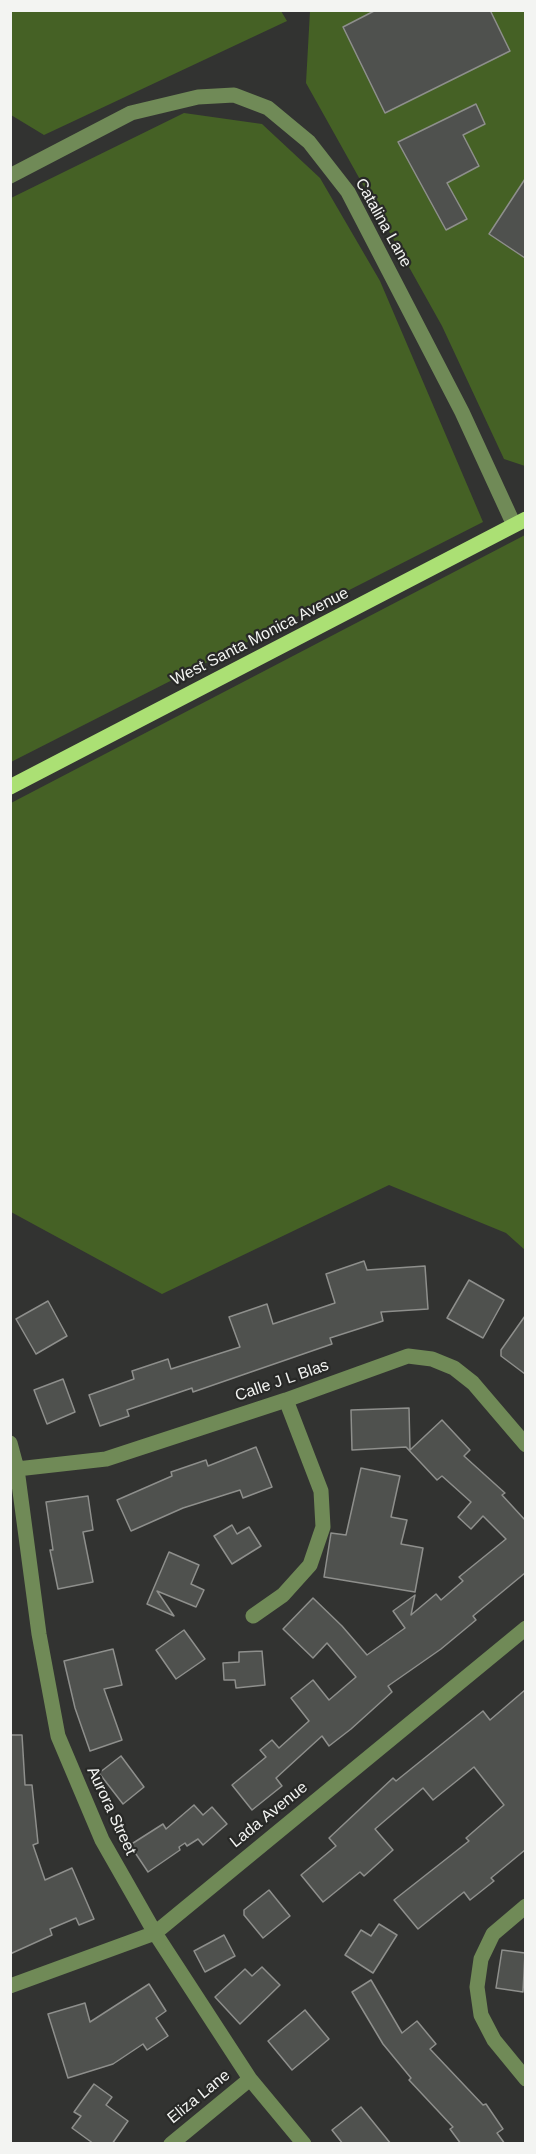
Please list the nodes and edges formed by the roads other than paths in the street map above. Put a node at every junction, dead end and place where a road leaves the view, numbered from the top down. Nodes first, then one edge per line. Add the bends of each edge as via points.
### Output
1 (10, 176) edge
2 (520, 522) edge
3 (10, 787) edge
4 (286, 1400) junction
5 (10, 1443) edge
6 (525, 1445) edge
7 (17, 1469) junction
8 (253, 1616) dead end
9 (525, 1628) edge
10 (525, 1906) edge
11 (155, 1933) junction
12 (10, 1986) edge
13 (250, 2079) junction
14 (525, 2079) edge
15 (171, 2144) edge
16 (304, 2144) edge

1 - 2 street, Catalina Lane via 131,113 198,97 234,95 268,108 309,142 348,192
2 - 3 main road, West Santa Monica Avenue
4 - 6 street, Calle J L Blas via 408,1356 432,1359 454,1368 473,1383
4 - 7 street, Calle J L Blas via 106,1459
4 - 8 street via 321,1491 323,1527 310,1565 283,1595
5 - 7 street, Aurora Street
7 - 11 street, Aurora Street via 39,1634 58,1736 102,1840
9 - 11 street, Lada Avenue
10 - 14 street via 493,1934 481,1959 477,1987 482,2015 494,2040
11 - 12 street, Lada Avenue
11 - 13 street, Aurora Street
13 - 15 street, Eliza Lane
13 - 16 street, Aurora Street

